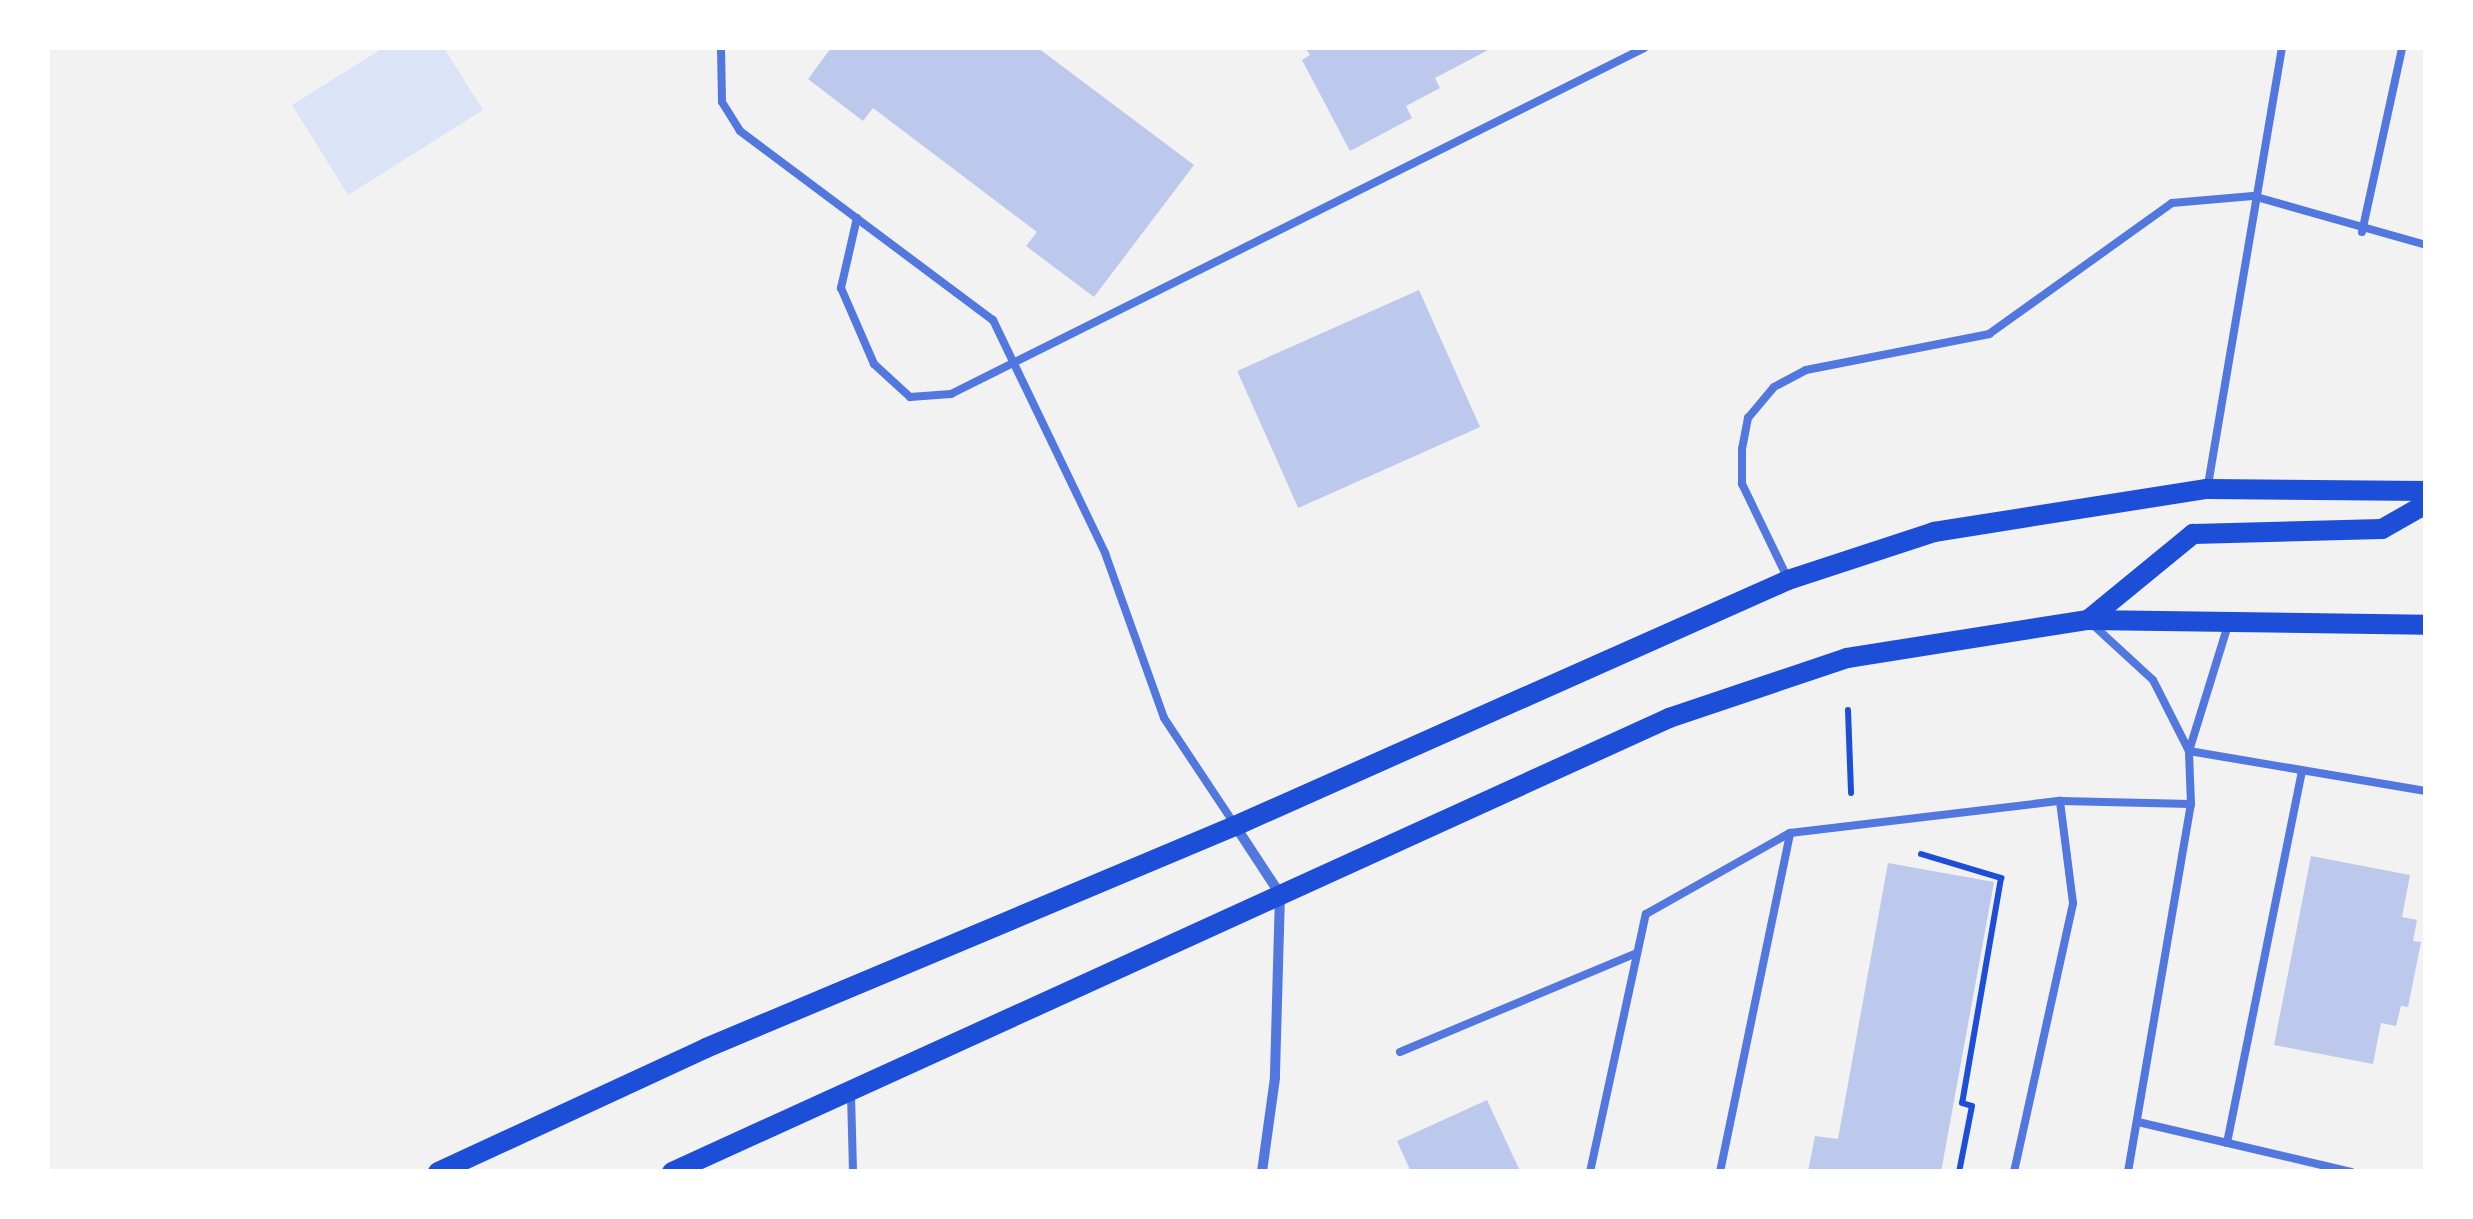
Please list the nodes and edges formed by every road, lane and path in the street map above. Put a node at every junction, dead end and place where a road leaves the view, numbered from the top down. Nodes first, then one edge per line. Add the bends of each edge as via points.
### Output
1 (720, 48) edge
2 (1644, 48) edge
3 (2282, 48) edge
4 (2402, 48) edge
5 (2253, 196) junction
6 (857, 218) junction
7 (2362, 232) junction
8 (2426, 245) edge
9 (1017, 365) junction
10 (2207, 489) junction
11 (2426, 491) edge
12 (2426, 504) edge
13 (1788, 580) junction
14 (2231, 618) junction
15 (2088, 620) junction
16 (2426, 625) edge
17 (1848, 710) dead end
18 (2190, 751) junction
19 (2302, 770) junction
20 (2426, 792) edge
21 (1851, 793) dead end
22 (2060, 802) junction
23 (2191, 804) junction
24 (1236, 826) junction
25 (1790, 834) junction
26 (1921, 854) dead end
27 (1280, 894) junction
28 (1638, 953) junction
29 (1400, 1052) dead end
30 (851, 1094) junction
31 (2138, 1122) junction
32 (2227, 1143) junction
33 (438, 1172) edge
34 (672, 1172) edge
35 (852, 1172) edge
36 (1262, 1172) edge
37 (1590, 1172) edge
38 (1720, 1172) edge
39 (1959, 1172) edge
40 (2014, 1172) edge
41 (2128, 1172) edge
42 (2351, 1172) edge

1 - 6 lane via 722,102 740,131
2 - 9 lane
3 - 5 lane
4 - 7 lane
5 - 7 lane
5 - 10 lane
5 - 13 lane via 2172,203 1989,334 1806,370 1774,387 1748,418 1742,484
6 - 9 lane via 993,320
6 - 9 lane via 842,288 874,364 910,397 951,394
7 - 8 lane
9 - 24 lane via 1104,553 1164,718
10 - 11 main road
10 - 13 main road via 1934,532
12 - 15 main road via 2382,530 2193,534
13 - 24 main road
14 - 15 main road
14 - 16 main road
14 - 18 lane
15 - 18 lane via 2154,680
15 - 27 main road via 1847,658 1669,718
17 - 21 path
18 - 19 lane
18 - 23 lane
19 - 20 lane
19 - 32 lane
22 - 23 lane
22 - 25 lane
22 - 40 lane via 2074,903
23 - 31 lane
24 - 27 street
24 - 33 main road via 706,1048
25 - 28 lane via 1646,914
25 - 38 lane
26 - 39 path via 2001,878 1962,1103 1972,1106
27 - 30 main road
27 - 36 street via 1275,1078
28 - 29 lane
28 - 37 lane
30 - 34 main road
30 - 35 lane
31 - 32 lane
31 - 41 lane
32 - 42 lane

